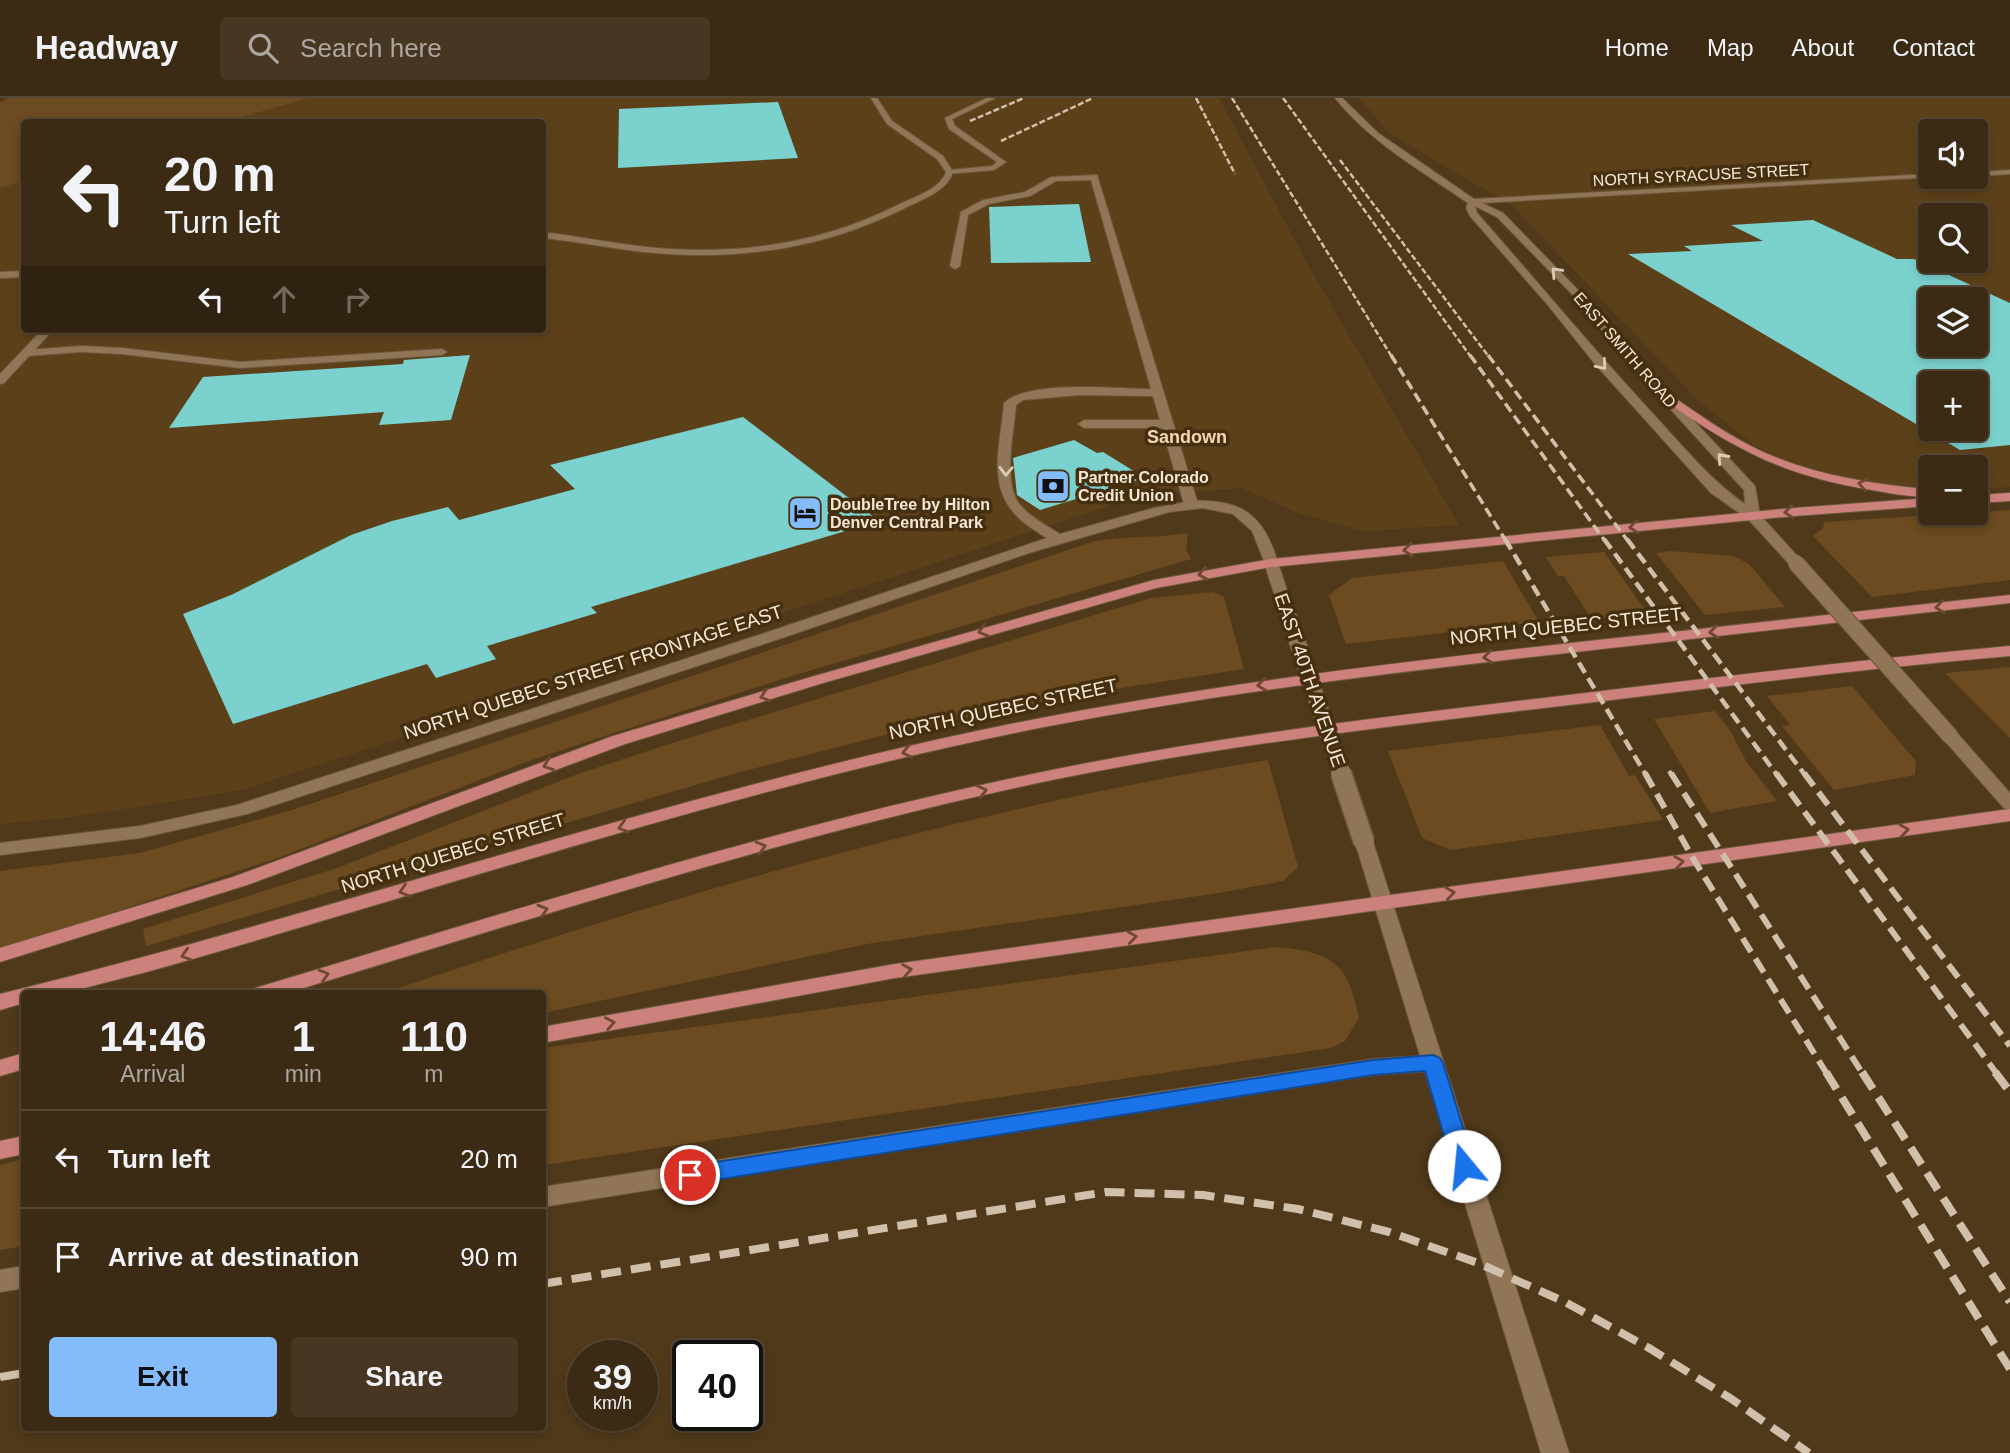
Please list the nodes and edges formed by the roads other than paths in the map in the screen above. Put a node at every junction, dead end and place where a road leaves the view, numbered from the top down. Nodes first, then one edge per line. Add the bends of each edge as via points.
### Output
1 (874, 98) edge
2 (992, 98) edge
3 (1338, 98) edge
4 (950, 172) junction
5 (2007, 173) edge
6 (1988, 174) edge
7 (1918, 177) edge
8 (1473, 202) junction
9 (546, 236) edge
10 (955, 265) dead end
11 (21, 274) edge
12 (0, 275) edge
13 (45, 333) edge
14 (442, 352) dead end
15 (26, 353) junction
16 (0, 382) edge
17 (1158, 393) junction
18 (1666, 397) junction
19 (1084, 424) dead end
20 (1167, 424) junction
21 (1918, 492) edge
22 (2010, 497) edge
23 (1988, 498) edge
24 (1918, 503) edge
25 (1191, 504) junction
26 (1753, 516) junction
27 (1058, 539) junction
28 (1271, 563) junction
29 (2010, 599) edge
30 (2010, 651) edge
31 (2010, 804) edge
32 (2010, 815) edge
33 (0, 849) edge
34 (1383, 903) junction
35 (0, 955) edge
36 (48, 990) edge
37 (272, 990) edge
38 (21, 997) edge
39 (0, 1002) edge
40 (546, 1034) edge
41 (21, 1062) edge
42 (1433, 1063) junction
43 (0, 1068) edge
44 (21, 1145) edge
45 (0, 1150) edge
46 (546, 1196) edge
47 (21, 1278) edge
48 (0, 1281) edge
49 (1555, 1453) edge

1 - 4 street via 887,120 937,156
2 - 4 street via 948,118 952,127 1002,162 994,168
3 - 8 street, EAST SMITH ROAD via 1375,135
4 - 9 street via 934,190 854,228 779,247 673,252
5 - 6 street
7 - 8 street, NORTH SYRACUSE STREET
18 -> 8 street, EAST SMITH ROAD via 1539,254 1500,215
8 -> 26 street, EAST SMITH ROAD via 1473,214 1599,362 1716,490
10 - 17 street via 964,214 986,202 1027,194 1054,179 1094,177
11 - 12 street
13 - 15 street
14 - 15 street via 240,365 113,350
15 - 16 street
17 - 20 street
17 -> 27 street via 1045,392 1010,402 1004,476 1009,499
21 -> 18 main road via 1844,481 1784,464 1741,445
26 -> 18 street, EAST SMITH ROAD via 1750,489
19 - 20 street
20 - 25 street
22 - 23 main road
24 -> 26 main road
25 - 27 street, NORTH QUEBEC STREET FRONTAGE EAST
25 - 28 street, EAST 40TH AVENUE via 1233,509 1251,519 1264,537
26 -> 28 main road
26 - 31 street, EAST SMITH ROAD, bridge
27 - 33 street, NORTH QUEBEC STREET FRONTAGE EAST via 241,810 140,832
28 - 34 street, EAST 40TH AVENUE, bridge
28 -> 35 main road via 1114,594 701,715 549,765 240,881
29 -> 36 main road, NORTH QUEBEC STREET via 1429,664 1084,713 800,778
37 -> 30 main road via 815,833 1127,760 1409,720
34 -> 32 main road
40 -> 34 main road via 895,971
34 - 42 street, EAST 40TH AVENUE
38 - 39 main road
41 - 43 main road
42 - 46 street via 1373,1067
42 - 49 street, EAST 40TH AVENUE
44 - 45 main road
47 - 48 street

